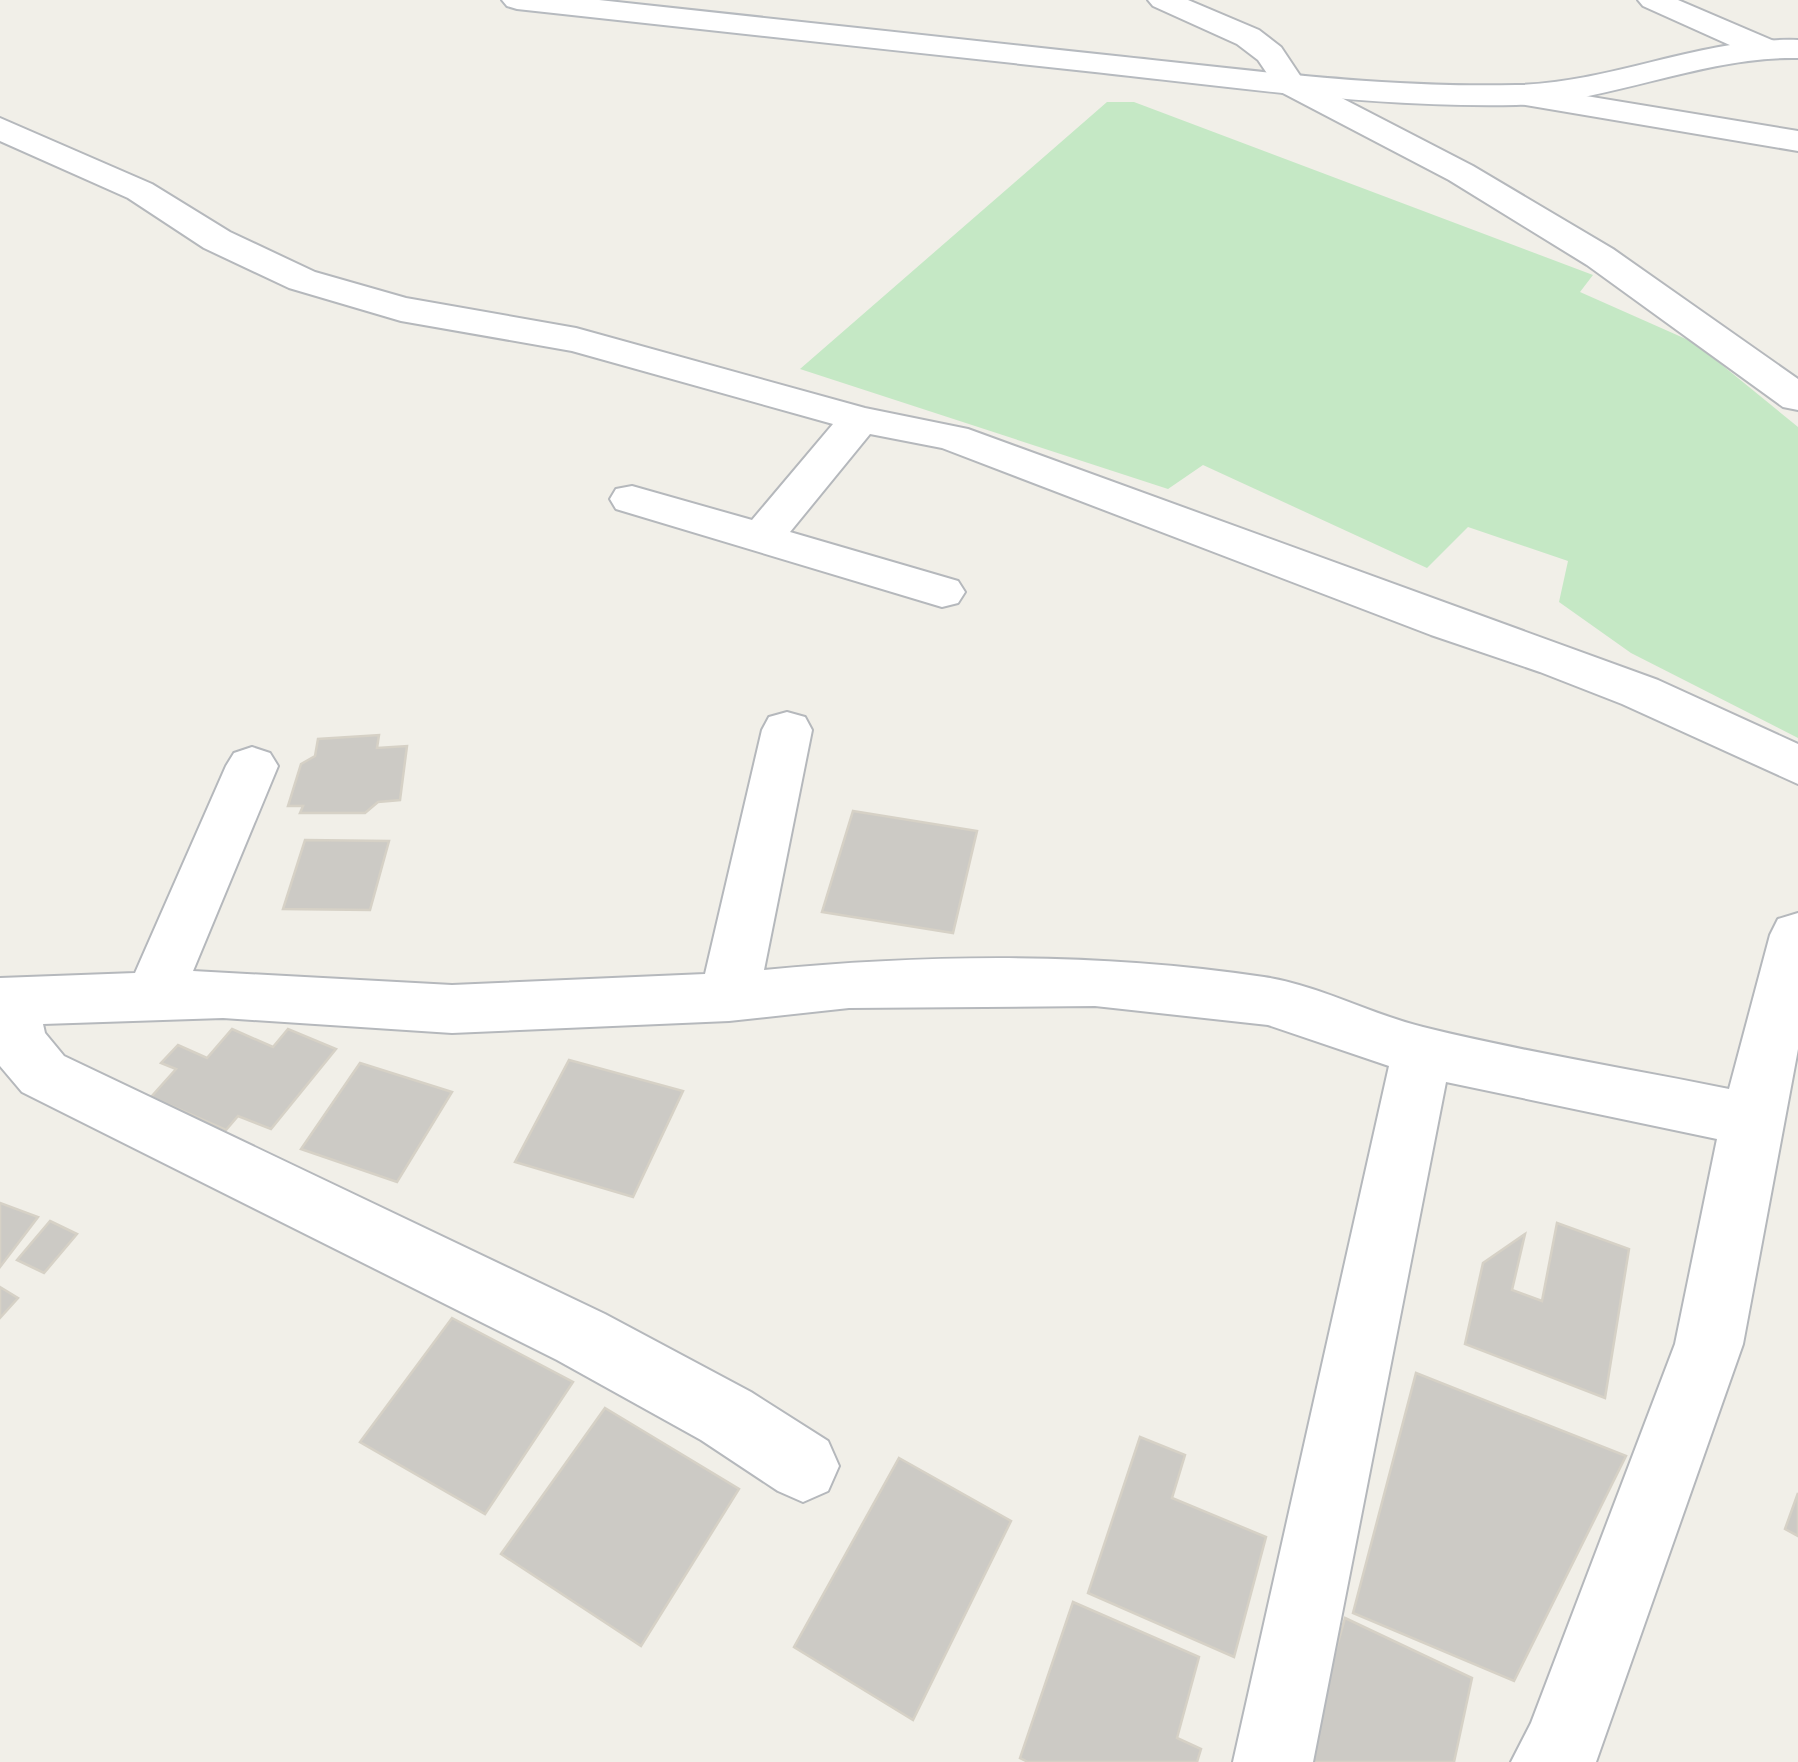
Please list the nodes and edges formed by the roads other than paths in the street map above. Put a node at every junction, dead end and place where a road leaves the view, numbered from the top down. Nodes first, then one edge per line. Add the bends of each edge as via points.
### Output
1 (517, 0) edge
2 (1162, 0) edge
3 (1653, 0) edge
4 (1763, 48) junction
5 (1798, 49) edge
6 (1290, 84) junction
7 (1519, 95) junction
8 (0, 128) edge
9 (1798, 141) edge
10 (1798, 398) edge
11 (860, 419) junction
12 (632, 499) dead end
13 (762, 537) junction
14 (942, 592) dead end
15 (787, 730) dead end
16 (1798, 764) edge
17 (252, 766) dead end
18 (1798, 934) edge
19 (729, 997) junction
20 (154, 998) junction
21 (5, 1002) edge
22 (1422, 1052) junction
23 (1752, 1120) junction
24 (803, 1466) dead end
25 (1563, 1758) edge
26 (1273, 1762) edge

1 - 6 street
2 - 6 street via 1248,37 1270,54
3 - 4 street
4 - 5 street
4 - 7 street via 1586,88
6 - 7 street
6 - 10 street via 1461,173 1763,351
7 - 9 street
8 - 11 street via 140,191 217,240 302,280 401,309 576,340
11 - 13 street
11 - 16 street via 953,438 1557,660
12 - 13 street
13 - 14 street
15 - 19 street
17 - 20 street
18 - 23 street
19 - 20 street via 452,1009 223,994
19 - 22 street via 848,985 1095,982 1268,1001
20 - 21 street
21 - 24 street via 17,1043 44,1074 581,1336
22 - 23 street
22 - 26 street
23 - 25 street via 1709,1344

